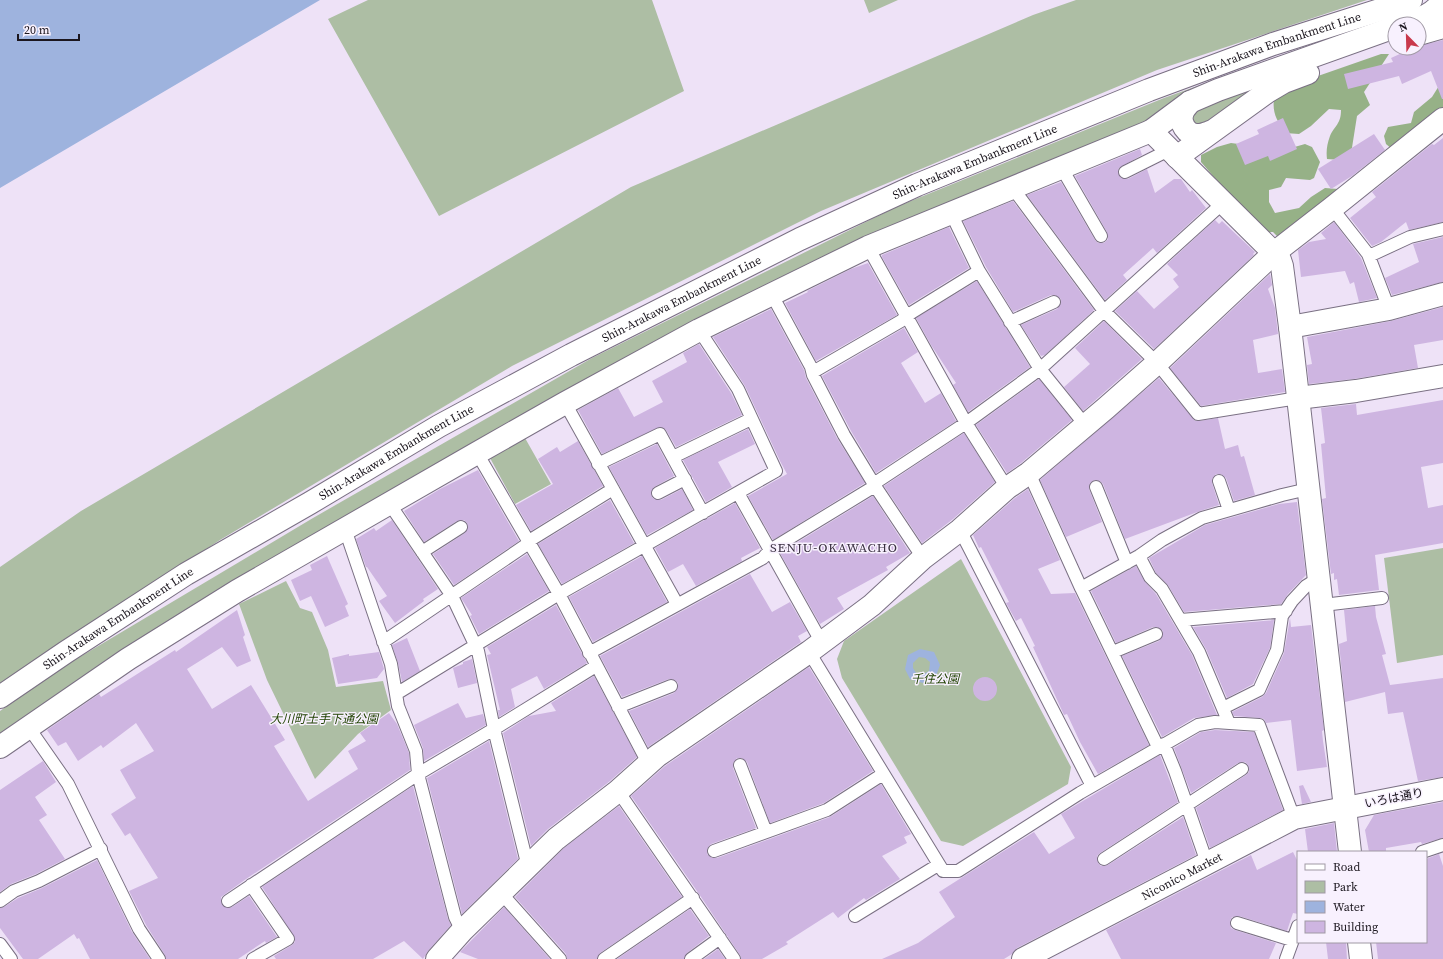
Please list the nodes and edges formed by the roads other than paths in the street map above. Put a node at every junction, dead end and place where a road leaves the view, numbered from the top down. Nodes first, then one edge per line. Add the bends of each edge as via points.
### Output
1 (1411, 0) edge
2 (1443, 0) edge
3 (1426, 16) edge
4 (1443, 27) edge
5 (1387, 30) edge
6 (1427, 32) edge
7 (1387, 44) edge
8 (1190, 102) junction
9 (1443, 119) edge
10 (1151, 131) junction
11 (1210, 132) junction
12 (1173, 154) junction
13 (1061, 167) junction
14 (1125, 172) dead end
15 (1012, 187) junction
16 (1223, 202) junction
17 (1332, 208) junction
18 (951, 213) junction
19 (1443, 229) edge
20 (1101, 236) dead end
21 (868, 247) junction
22 (1274, 253) junction
23 (1369, 256) junction
24 (979, 271) junction
25 (1443, 294) edge
26 (772, 295) junction
27 (1054, 302) dead end
28 (1389, 309) junction
29 (1104, 310) junction
30 (906, 317) junction
31 (1010, 322) junction
32 (1290, 327) junction
33 (700, 330) junction
34 (1157, 363) junction
35 (1040, 369) junction
36 (813, 372) junction
37 (1443, 376) edge
38 (1298, 398) junction
39 (565, 403) junction
40 (751, 419) junction
41 (966, 423) junction
42 (1086, 426) junction
43 (477, 453) junction
44 (673, 457) junction
45 (598, 464) junction
46 (1029, 473) junction
47 (685, 479) junction
48 (1219, 481) dead end
49 (875, 486) junction
50 (1096, 487) dead end
51 (1007, 488) junction
52 (1308, 488) junction
53 (613, 489) junction
54 (658, 493) dead end
55 (738, 493) junction
56 (390, 503) junction
57 (1228, 510) junction
58 (703, 513) junction
59 (461, 527) dead end
60 (345, 529) junction
61 (960, 530) junction
62 (529, 543) junction
63 (644, 546) junction
64 (770, 550) junction
65 (422, 552) junction
66 (1139, 556) junction
67 (923, 558) junction
68 (1127, 563) junction
69 (1319, 578) junction
70 (1082, 588) junction
71 (559, 594) junction
72 (452, 596) junction
73 (1382, 598) dead end
74 (677, 604) junction
75 (1323, 605) junction
76 (1286, 611) junction
77 (1181, 620) junction
78 (1156, 634) dead end
79 (383, 642) junction
80 (476, 646) junction
81 (815, 648) junction
82 (1113, 652) junction
83 (589, 653) junction
84 (596, 666) junction
85 (671, 686) dead end
86 (396, 694) junction
87 (0, 697) edge
88 (618, 707) junction
89 (1223, 708) junction
90 (1229, 723) junction
91 (29, 728) junction
92 (494, 729) junction
93 (1161, 746) junction
94 (0, 747) edge
95 (648, 763) junction
96 (740, 765) dead end
97 (1242, 769) dead end
98 (418, 774) junction
99 (883, 774) junction
100 (1092, 786) junction
101 (1443, 789) edge
102 (618, 791) junction
103 (1186, 805) junction
104 (1345, 808) junction
105 (1294, 818) junction
106 (766, 832) junction
107 (1443, 845) edge
108 (101, 849) junction
109 (714, 851) dead end
110 (1350, 851) edge
111 (1425, 851) edge
112 (1104, 858) dead end
113 (1207, 863) junction
114 (938, 865) junction
115 (528, 867) junction
116 (251, 885) junction
117 (501, 893) junction
118 (692, 898) junction
119 (0, 901) edge
120 (228, 901) dead end
121 (855, 916) dead end
122 (1237, 923) dead end
123 (1297, 928) edge
124 (462, 931) junction
125 (720, 938) junction
126 (1292, 940) junction
127 (1359, 943) edge
128 (0, 944) edge
129 (270, 955) edge
130 (445, 957) edge
131 (11, 959) edge
132 (159, 959) edge
133 (253, 959) edge
134 (560, 959) edge
135 (604, 959) edge
136 (691, 959) edge
137 (734, 959) edge
138 (1023, 959) edge
139 (1286, 959) edge
140 (1361, 959) edge

1 - 87 street, Shin-Arakawa Embankment Line via 1273,44 1149,90 917,185 800,239 571,355 439,426 186,574
2 - 3 street
4 - 6 street
5 - 8 street, Shin-Arakawa Embankment Line
7 - 11 street via 1284,82
8 - 10 street, Shin-Arakawa Embankment Line
8 - 11 street via 1182,113 1183,126 1191,134 1198,136
9 - 17 street
10 - 12 street
10 - 13 street, Shin-Arakawa Embankment Line
11 - 12 street
12 - 14 lane
12 - 16 street
13 - 15 street, Shin-Arakawa Embankment Line
13 - 20 lane
15 - 18 street, Shin-Arakawa Embankment Line
15 - 29 lane
16 - 22 street
16 - 29 lane
17 - 22 street
17 - 23 lane
18 - 21 street, Shin-Arakawa Embankment Line
18 - 24 lane
19 - 23 lane via 1410,237
21 - 26 street, Shin-Arakawa Embankment Line
21 - 30 lane
22 - 32 street via 1282,266
22 - 34 street
23 - 28 lane
24 - 30 lane
24 - 31 lane
25 - 28 street
26 - 33 street, Shin-Arakawa Embankment Line
26 - 36 lane
27 - 31 lane
28 - 32 street
29 - 34 lane
29 - 35 lane
30 - 36 lane
30 - 41 lane
31 - 35 lane
32 - 38 street
33 - 39 street, Shin-Arakawa Embankment Line
33 - 40 lane via 738,389
34 - 38 lane via 1198,414
34 - 42 street
35 - 41 lane
35 - 42 lane
36 - 49 lane via 844,435
37 - 38 street
38 - 52 street
39 - 43 street, Shin-Arakawa Embankment Line
39 - 45 lane
40 - 44 lane
40 - 55 lane via 776,471
41 - 49 lane via 878,481
41 - 51 lane
42 - 46 street
43 - 56 street, Shin-Arakawa Embankment Line
43 - 62 lane
44 - 45 lane via 660,434
44 - 47 lane
45 - 53 lane
46 - 51 street
46 - 70 lane
47 - 54 lane
47 - 58 lane
48 - 57 lane
49 - 64 lane
49 - 67 lane
50 - 68 lane
51 - 61 street
52 - 57 lane
52 - 69 street
53 - 62 lane
53 - 63 lane
55 - 58 lane
55 - 64 lane
56 - 60 street, Shin-Arakawa Embankment Line
56 - 65 lane
57 - 66 lane via 1202,518
58 - 63 lane
59 - 65 lane
60 - 79 lane
60 - 91 street, Shin-Arakawa Embankment Line via 237,591 128,659
61 - 67 street
61 - 100 lane
62 - 71 lane
62 - 72 lane
63 - 71 lane
63 - 74 lane
64 - 74 lane via 763,558
64 - 81 lane
65 - 72 lane
66 - 68 lane
66 - 77 lane via 1150,577 1162,589
67 - 81 street via 872,605
68 - 70 lane
69 - 75 street
69 - 76 lane via 1306,586
70 - 82 lane
71 - 80 lane
71 - 83 lane
72 - 79 lane
72 - 80 lane
73 - 75 lane
74 - 83 lane
75 - 104 street
76 - 77 lane
76 - 89 lane via 1282,616 1277,650 1259,690
77 - 89 lane via 1199,652
78 - 82 lane
79 - 86 lane via 391,664
80 - 86 lane
80 - 92 lane
81 - 95 street
81 - 99 lane
82 - 93 lane
83 - 84 lane
84 - 88 lane
84 - 92 lane
85 - 88 lane
86 - 98 lane via 398,706 416,751
88 - 95 lane
89 - 90 lane
90 - 93 lane via 1198,725
90 - 105 lane via 1260,725
91 - 94 street, Shin-Arakawa Embankment Line
91 - 108 lane via 68,784
92 - 98 lane
92 - 115 lane
93 - 100 lane
93 - 103 lane via 1175,771
95 - 102 street
96 - 106 lane
97 - 103 lane
98 - 116 lane
98 - 124 lane via 455,917
99 - 106 lane via 827,810
99 - 114 lane
100 - 114 lane via 958,872 943,871
101 - 104 street, いろは通り
102 - 115 street via 556,839
102 - 118 lane
103 - 112 lane
103 - 113 lane
104 - 105 street, Niconico Market
104 - 110 street
105 - 113 street, Niconico Market
106 - 109 lane
107 - 111 lane
108 - 119 lane via 14,891
108 - 132 lane via 139,929
113 - 138 street, Niconico Market
114 - 121 lane
115 - 117 street
116 - 120 lane
116 - 129 lane via 288,939
117 - 124 street
117 - 134 lane
118 - 125 lane
118 - 135 lane
122 - 126 lane
123 - 126 lane
124 - 130 street
125 - 136 lane
125 - 137 lane
126 - 139 lane
127 - 140 street
128 - 131 lane
129 - 133 lane

